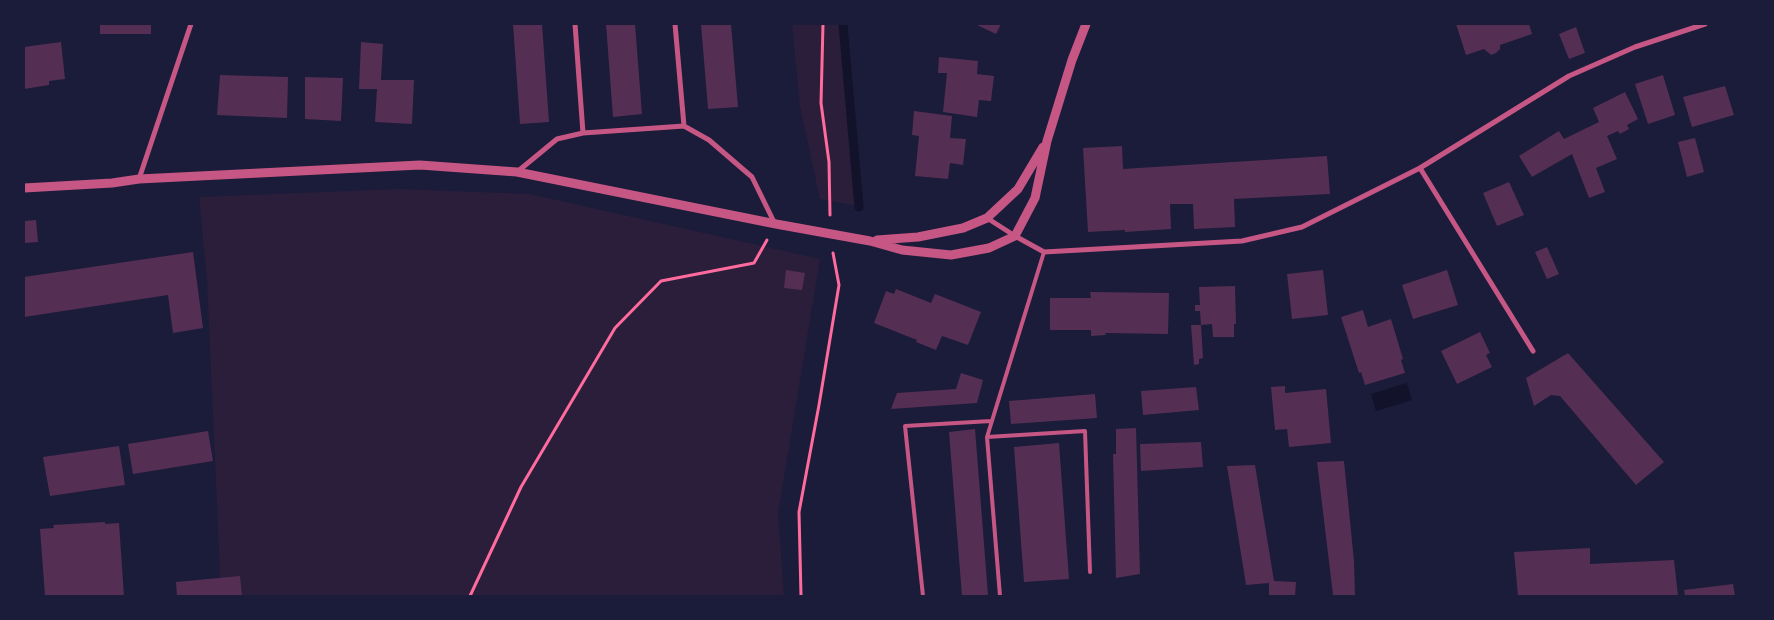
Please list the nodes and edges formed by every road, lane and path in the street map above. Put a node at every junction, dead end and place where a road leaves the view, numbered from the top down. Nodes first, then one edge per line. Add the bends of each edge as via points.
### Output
1 (191, 24) edge
2 (575, 24) edge
3 (675, 24) edge
4 (823, 24) edge
5 (1086, 24) edge
6 (1705, 24) edge
7 (684, 126) junction
8 (583, 134) junction
9 (1047, 141) junction
10 (1420, 168) junction
11 (517, 172) junction
12 (139, 179) junction
13 (24, 188) edge
14 (987, 218) junction
15 (776, 224) junction
16 (829, 233) junction
17 (1015, 236) junction
18 (870, 241) junction
19 (1044, 252) junction
20 (1532, 352) dead end
21 (991, 421) junction
22 (986, 437) junction
23 (1090, 572) dead end
24 (470, 596) edge
25 (802, 596) edge
26 (923, 596) edge
27 (1000, 596) edge

1 - 12 street
2 - 8 street
3 - 7 street
4 - 16 path via 821,103 829,170
5 - 9 street
6 - 10 street via 1635,47 1569,76
7 - 8 street
7 - 15 street via 709,140 752,177
8 - 11 street via 557,139
9 - 14 street via 1018,189
9 - 17 street via 1035,198
10 - 19 street via 1302,227 1242,241
10 - 20 street
11 - 12 street via 420,165
11 - 15 street
12 - 13 street
14 - 17 street
14 - 18 street via 963,228 927,236
15 - 16 street
15 - 24 path via 754,263 661,281 615,328 521,487
16 - 18 street
16 - 25 path via 839,285 799,512
17 - 18 street via 989,248 951,255 902,250
17 - 19 street
19 - 21 lane
21 - 22 lane
21 - 26 lane via 905,426
22 - 23 lane via 1085,431
22 - 27 lane

